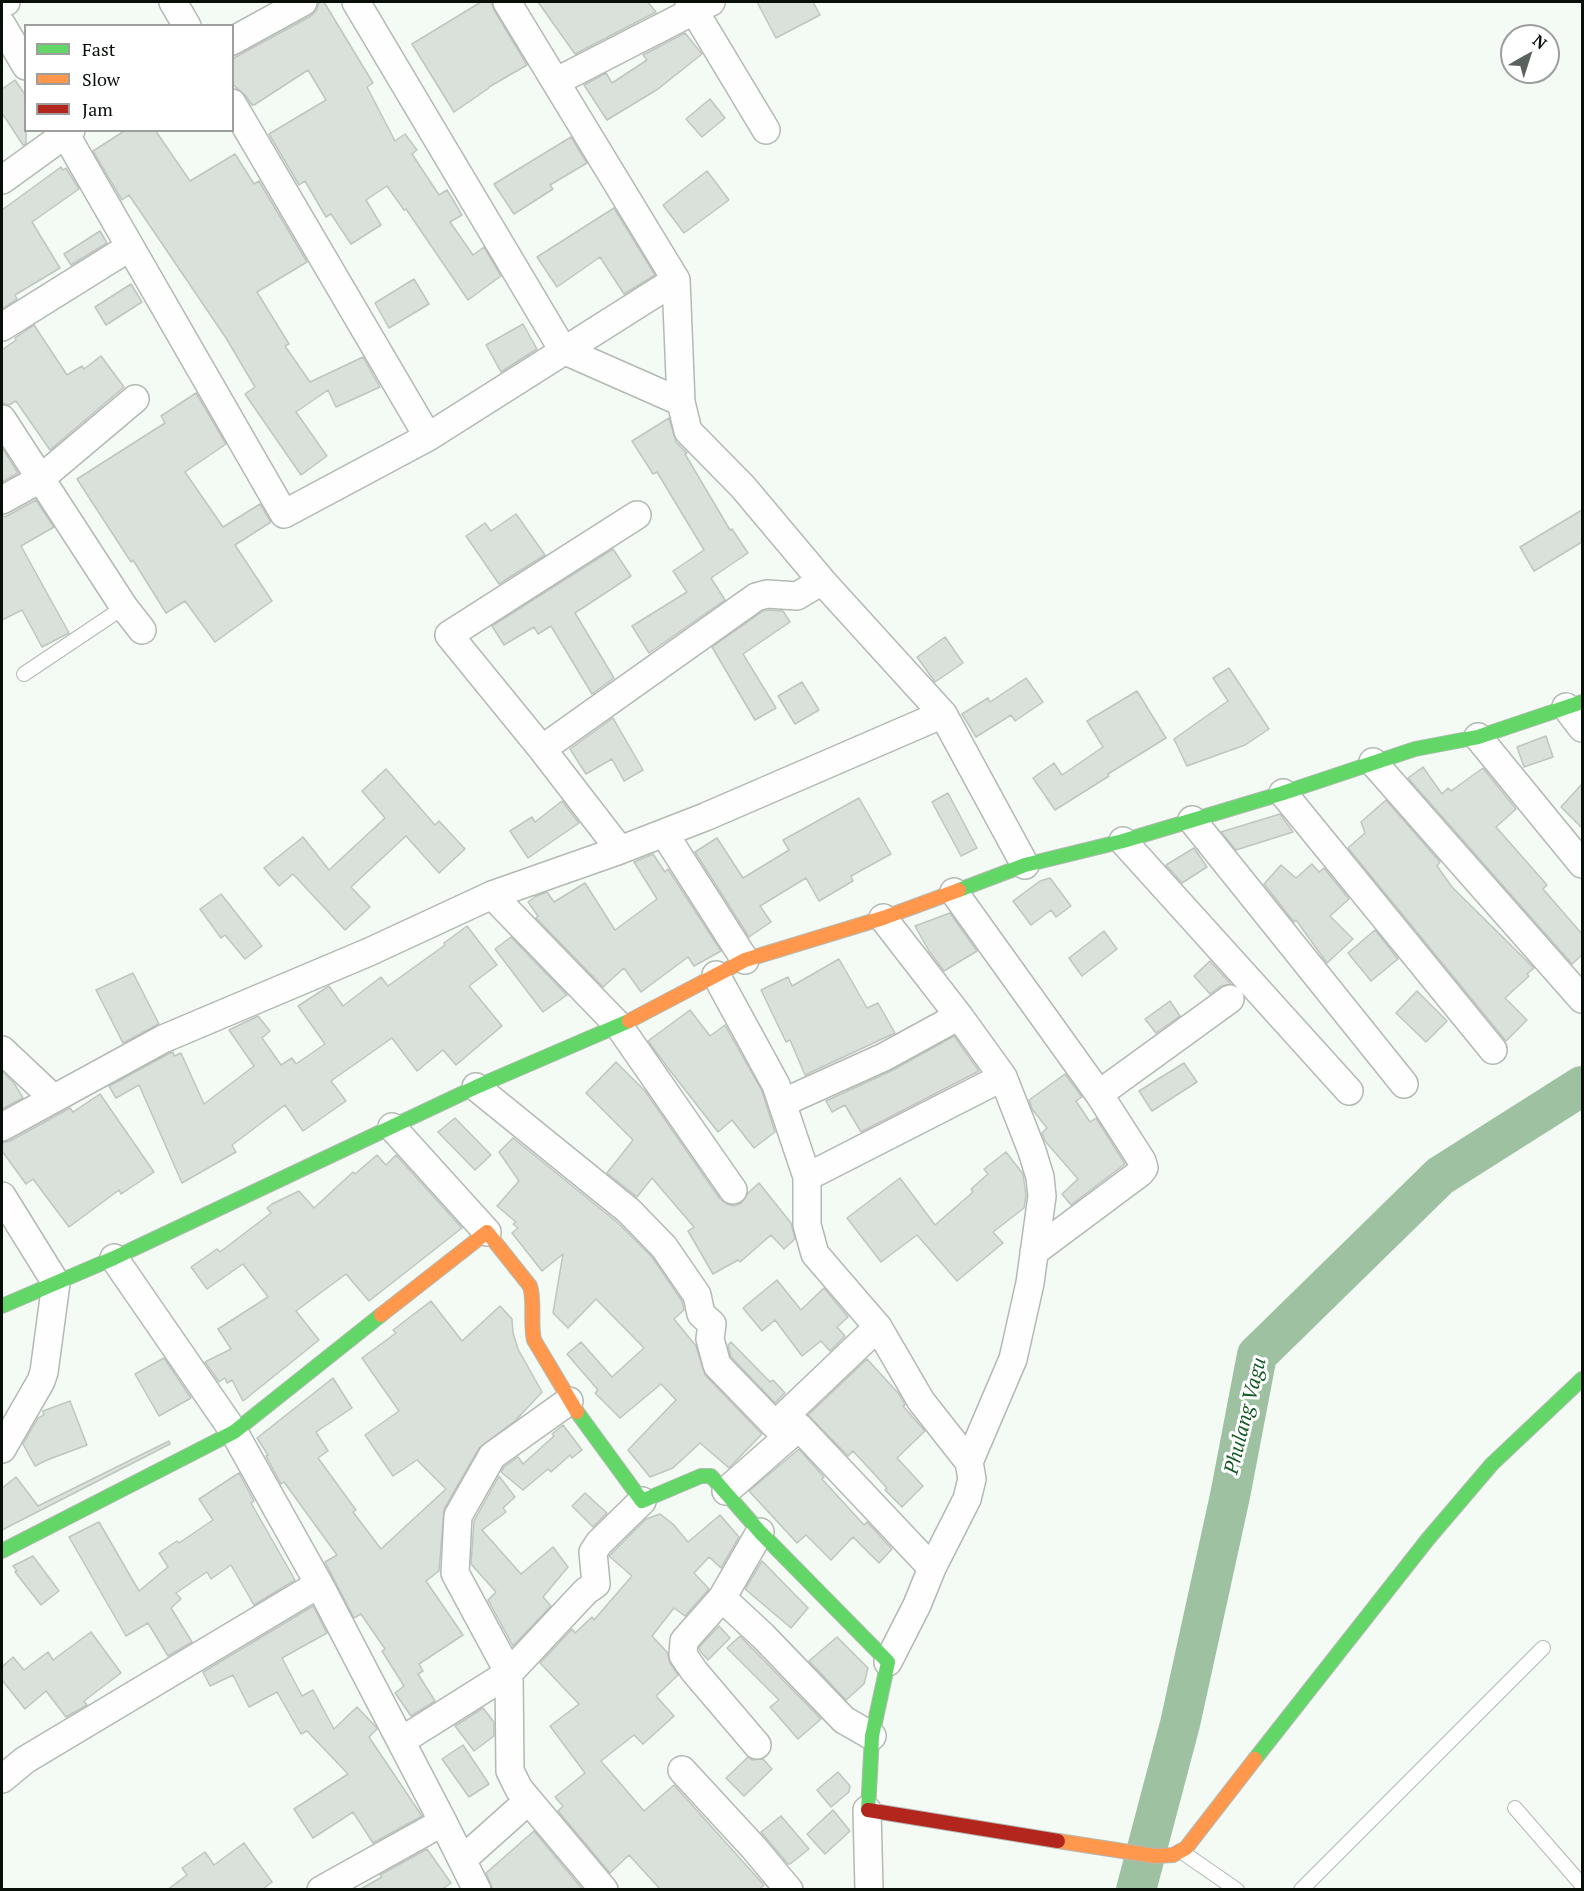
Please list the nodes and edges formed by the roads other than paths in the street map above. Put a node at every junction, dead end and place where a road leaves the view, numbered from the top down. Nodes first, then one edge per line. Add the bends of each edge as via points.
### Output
1 (6, 2) edge
2 (173, 2) edge
3 (303, 2) edge
4 (356, 2) edge
5 (507, 2) edge
6 (2, 4) edge
7 (698, 4) edge
8 (2, 24) edge
9 (186, 24) edge
10 (234, 40) edge
11 (24, 62) edge
12 (557, 81) junction
13 (234, 106) edge
14 (766, 130) dead end
15 (66, 132) edge
16 (2, 180) edge
17 (129, 247) junction
18 (676, 280) junction
19 (2, 327) edge
20 (563, 350) junction
21 (135, 399) dead end
22 (681, 402) junction
23 (2, 419) edge
24 (428, 437) junction
25 (40, 479) junction
26 (2, 500) edge
27 (637, 515) dead end
28 (822, 581) junction
29 (124, 607) junction
30 (142, 630) dead end
31 (24, 674) dead end
32 (1574, 705) edge
33 (943, 714) junction
34 (1582, 728) edge
35 (1478, 737) junction
36 (542, 749) junction
37 (1373, 762) junction
38 (1283, 793) junction
39 (1192, 820) junction
40 (664, 833) junction
41 (1123, 841) junction
42 (620, 850) junction
43 (1582, 864) edge
44 (1025, 865) junction
45 (954, 892) junction
46 (492, 895) junction
47 (883, 918) junction
48 (745, 960) junction
49 (716, 975) junction
50 (1230, 999) dead end
51 (1582, 999) edge
52 (959, 1016) junction
53 (619, 1026) junction
54 (2, 1050) edge
55 (1493, 1050) dead end
56 (1003, 1077) junction
57 (1404, 1084) dead end
58 (476, 1087) junction
59 (1349, 1091) dead end
60 (1099, 1094) junction
61 (53, 1098) junction
62 (782, 1103) junction
63 (2, 1126) edge
64 (392, 1127) junction
65 (807, 1177) junction
66 (733, 1190) dead end
67 (2, 1196) edge
68 (487, 1232) junction
69 (1034, 1252) junction
70 (114, 1258) junction
71 (56, 1283) junction
72 (2, 1306) edge
73 (878, 1327) junction
74 (1582, 1379) edge
75 (569, 1401) junction
76 (787, 1426) junction
77 (234, 1432) junction
78 (2, 1449) edge
79 (969, 1462) junction
80 (726, 1491) junction
81 (642, 1501) junction
82 (760, 1532) junction
83 (2, 1551) edge
84 (932, 1568) junction
85 (319, 1584) junction
86 (722, 1598) junction
87 (1543, 1648) dead end
88 (888, 1662) junction
89 (509, 1673) junction
90 (872, 1736) junction
91 (401, 1741) junction
92 (757, 1745) dead end
93 (682, 1770) dead end
94 (2, 1779) edge
95 (528, 1801) junction
96 (1515, 1808) dead end
97 (867, 1810) junction
98 (443, 1822) junction
99 (1180, 1851) junction
100 (467, 1880) edge
101 (1582, 1885) edge
102 (321, 1890) edge
103 (604, 1890) edge
104 (789, 1890) edge
105 (869, 1890) edge
106 (1237, 1890) edge
107 (1301, 1890) edge

1 - 6 street
2 - 9 street
3 - 10 street
4 - 20 street
5 - 12 street
7 - 12 street
7 - 14 street
8 - 11 street
12 - 18 street
13 - 24 street
15 - 16 street
15 - 17 street
17 - 19 street
17 - 24 street via 284,514
18 - 20 street
18 - 22 street
20 - 22 street
20 - 24 street
21 - 25 street
22 - 28 street via 688,431 743,488
23 - 25 street
25 - 26 street
25 - 29 street
27 - 36 street via 448,635
28 - 33 street
28 - 36 street via 797,597 756,597
29 - 30 street
29 - 31 lane
32 - 34 street
32 - 35 street
33 - 40 street
33 - 44 street
35 - 37 street
35 - 43 street
36 - 42 street
37 - 38 street
37 - 51 street
38 - 39 street
38 - 55 street
39 - 41 street
39 - 57 street
40 - 42 street
40 - 48 street
41 - 44 street
41 - 59 street
42 - 46 street
44 - 45 street
45 - 47 street
45 - 60 street
46 - 53 street
46 - 61 street via 163,1039
47 - 48 street
47 - 52 street
48 - 49 street
49 - 53 street
49 - 62 street
50 - 60 street
52 - 56 street
52 - 62 street via 885,1058
53 - 58 street
53 - 66 street
54 - 61 street
56 - 65 street
56 - 69 street via 1040,1177 1042,1196
58 - 64 street
58 - 76 street via 629,1211 664,1246 697,1295 701,1314 712,1324 710,1339 717,1365
60 - 69 street via 1144,1168
61 - 63 street
62 - 65 street
64 - 68 street
64 - 70 street
65 - 73 street via 807,1225 814,1254
67 - 71 street
68 - 75 street via 530,1286 534,1340
68 - 77 street
69 - 79 street via 1013,1359
70 - 71 street
70 - 77 street
71 - 72 street
71 - 78 street via 44,1372
73 - 76 street
73 - 79 street via 921,1401
74 - 99 street via 1492,1464 1428,1539
75 - 81 street
75 - 89 street via 492,1456 458,1516 455,1573
76 - 80 street
76 - 84 street
77 - 83 street
77 - 85 street
79 - 84 street via 972,1479 967,1499
80 - 81 street via 706,1474
80 - 82 street
81 - 89 street via 593,1552 596,1584
82 - 86 street
82 - 88 street
84 - 88 street
85 - 91 street
85 - 94 street via 25,1760
86 - 90 street via 844,1720
86 - 92 street via 684,1641 683,1655
87 - 107 lane
88 - 90 street
89 - 91 street
89 - 95 street via 510,1771
90 - 97 street
91 - 98 street
93 - 104 street
95 - 100 street
95 - 103 street
96 - 101 lane
97 - 99 street via 1155,1856
97 - 105 street
98 - 100 street
98 - 102 street
99 - 106 lane

